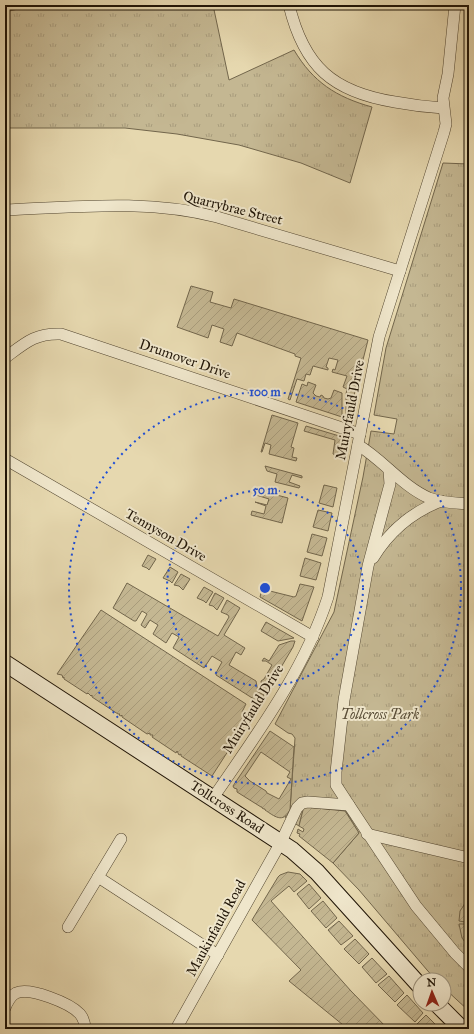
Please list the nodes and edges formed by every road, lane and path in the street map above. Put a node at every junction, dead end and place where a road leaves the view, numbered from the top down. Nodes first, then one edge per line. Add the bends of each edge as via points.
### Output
1 (289, 5) edge
2 (456, 5) edge
3 (443, 108) junction
4 (5, 210) edge
5 (400, 271) junction
6 (5, 358) edge
7 (360, 434) junction
8 (358, 445) junction
9 (5, 459) edge
10 (389, 470) junction
11 (441, 501) junction
12 (469, 504) edge
13 (368, 566) junction
14 (313, 637) junction
15 (5, 663) edge
16 (213, 798) junction
17 (349, 805) junction
18 (367, 834) junction
19 (121, 839) dead end
20 (281, 842) junction
21 (469, 858) edge
22 (98, 877) junction
23 (68, 927) dead end
24 (218, 954) junction
25 (469, 967) edge
26 (412, 977) edge
27 (5, 1008) edge
28 (445, 1012) edge
29 (85, 1029) edge
30 (176, 1029) edge
31 (462, 1029) edge

1 - 3 street via 305,50 321,70 340,84 376,99
2 - 3 street, Muiryfauld Drive
3 - 5 street, Muiryfauld Drive via 446,124 444,132
4 - 5 street, Quarrybrae Street via 132,206 191,211
5 - 7 street, Muiryfauld Drive via 380,337
6 - 7 street, Drumover Drive via 34,338 61,334
7 - 8 street, Muiryfauld Drive
8 - 10 street
8 - 14 street, Muiryfauld Drive via 328,597
9 - 14 street, Tennyson Drive
10 - 11 street via 429,498
10 - 13 street via 388,495
11 - 12 street
11 - 13 street via 420,511 398,527
13 - 17 street via 344,700 336,772 336,785
14 - 16 street, Muiryfauld Drive via 270,716
15 - 16 street, Tollcross Road
16 - 20 street, Tollcross Road
17 - 18 street
17 - 20 street, Maukinfauld Road via 302,803 297,808
18 - 21 street
18 - 25 street via 416,906
19 - 22 street
20 - 24 street, Maukinfauld Road
20 - 26 street, Tollcross Road via 318,872
22 - 23 street
22 - 24 street
24 - 30 street, Maukinfauld Road
27 - 29 street via 14,994 33,993 67,1004 81,1015
28 - 31 street

